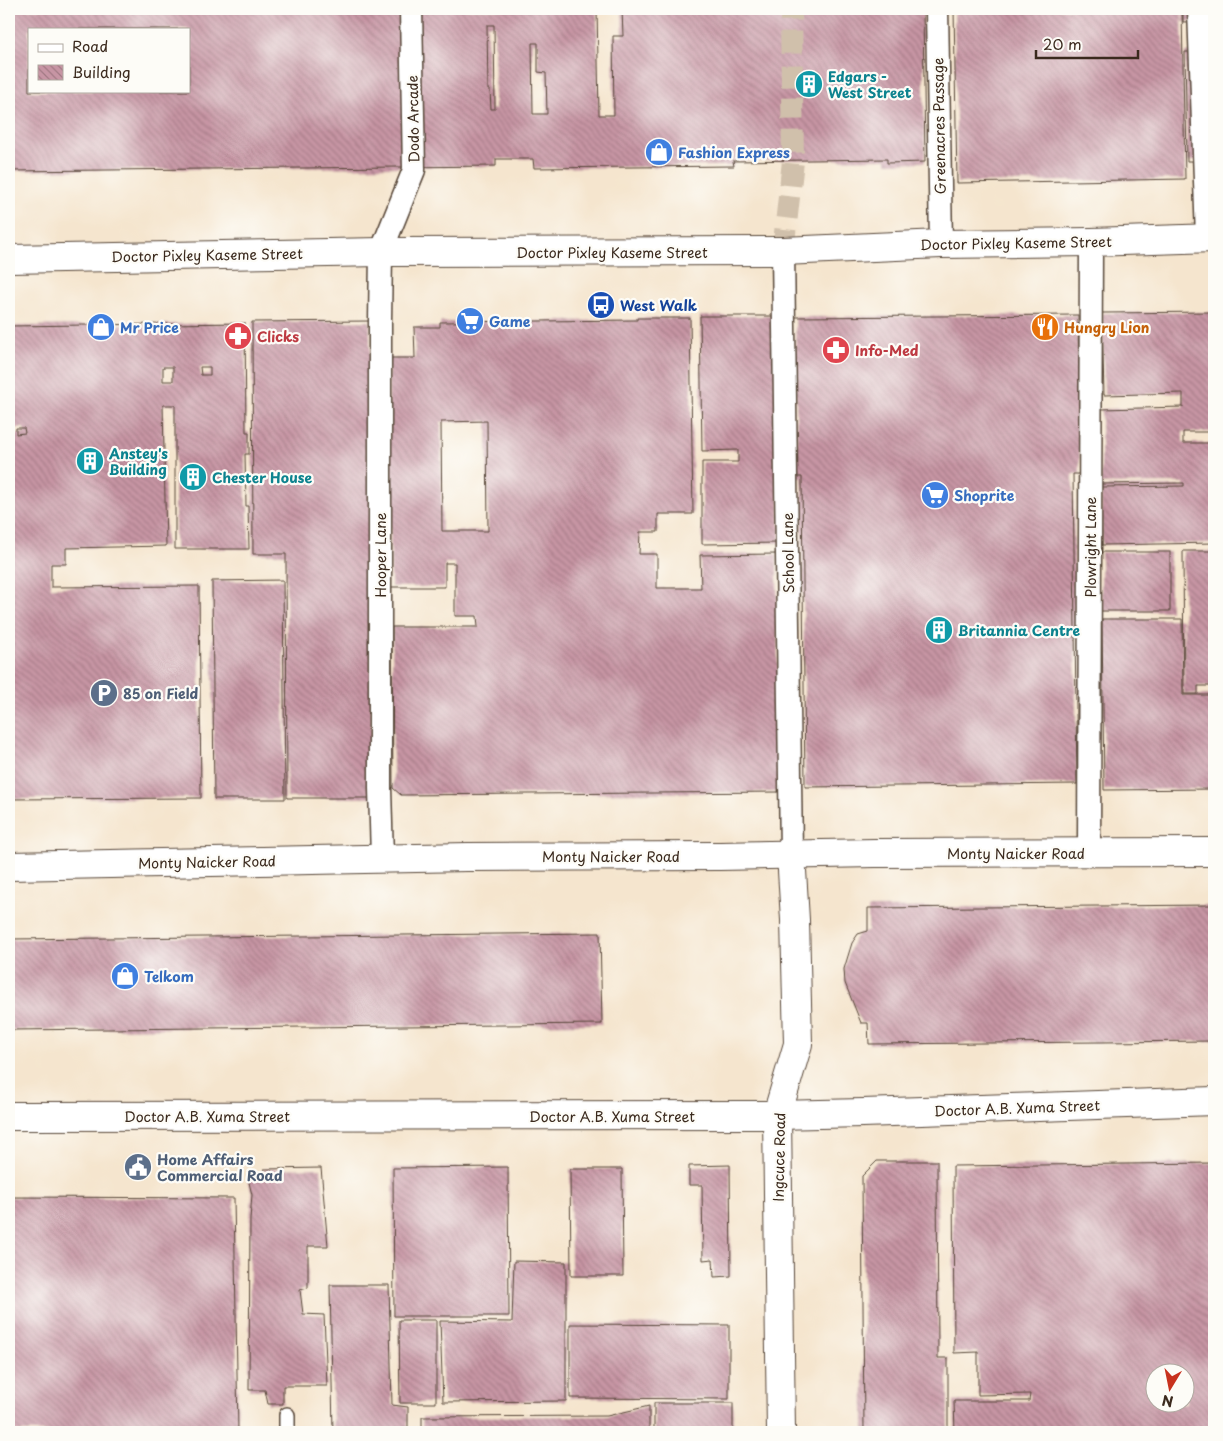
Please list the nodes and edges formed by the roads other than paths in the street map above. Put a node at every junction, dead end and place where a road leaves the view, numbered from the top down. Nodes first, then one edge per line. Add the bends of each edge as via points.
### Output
1 (411, 9) edge
2 (937, 9) edge
3 (1199, 9) edge
4 (1211, 238) edge
5 (1091, 242) junction
6 (941, 244) junction
7 (783, 251) junction
8 (381, 252) junction
9 (9, 259) edge
10 (1214, 852) edge
11 (1088, 853) junction
12 (791, 854) junction
13 (382, 858) junction
14 (9, 866) edge
15 (1214, 1101) edge
16 (776, 1115) junction
17 (9, 1116) edge
18 (287, 1415) dead end
19 (287, 1432) edge
20 (781, 1432) edge

1 - 8 street, Dodo Arcade via 414,170
2 - 6 street, Greenacres Passage
3 - 4 street
4 - 5 main road, Doctor Pixley Kaseme Street
5 - 6 main road, Doctor Pixley Kaseme Street
5 - 11 street, Plowright Lane
6 - 7 main road, Doctor Pixley Kaseme Street
7 - 8 main road, Doctor Pixley Kaseme Street
7 - 12 street, School Lane
8 - 9 main road, Doctor Pixley Kaseme Street
8 - 13 street, Hooper Lane
10 - 11 main road, Monty Naicker Road
11 - 12 main road, Monty Naicker Road
12 - 13 main road, Monty Naicker Road
12 - 16 main road, Ingcuce Road via 798,1044
13 - 14 main road, Monty Naicker Road
15 - 16 main road, Doctor A.B. Xuma Street
16 - 17 main road, Doctor A.B. Xuma Street
16 - 20 main road, Ingcuce Road
18 - 19 lane

